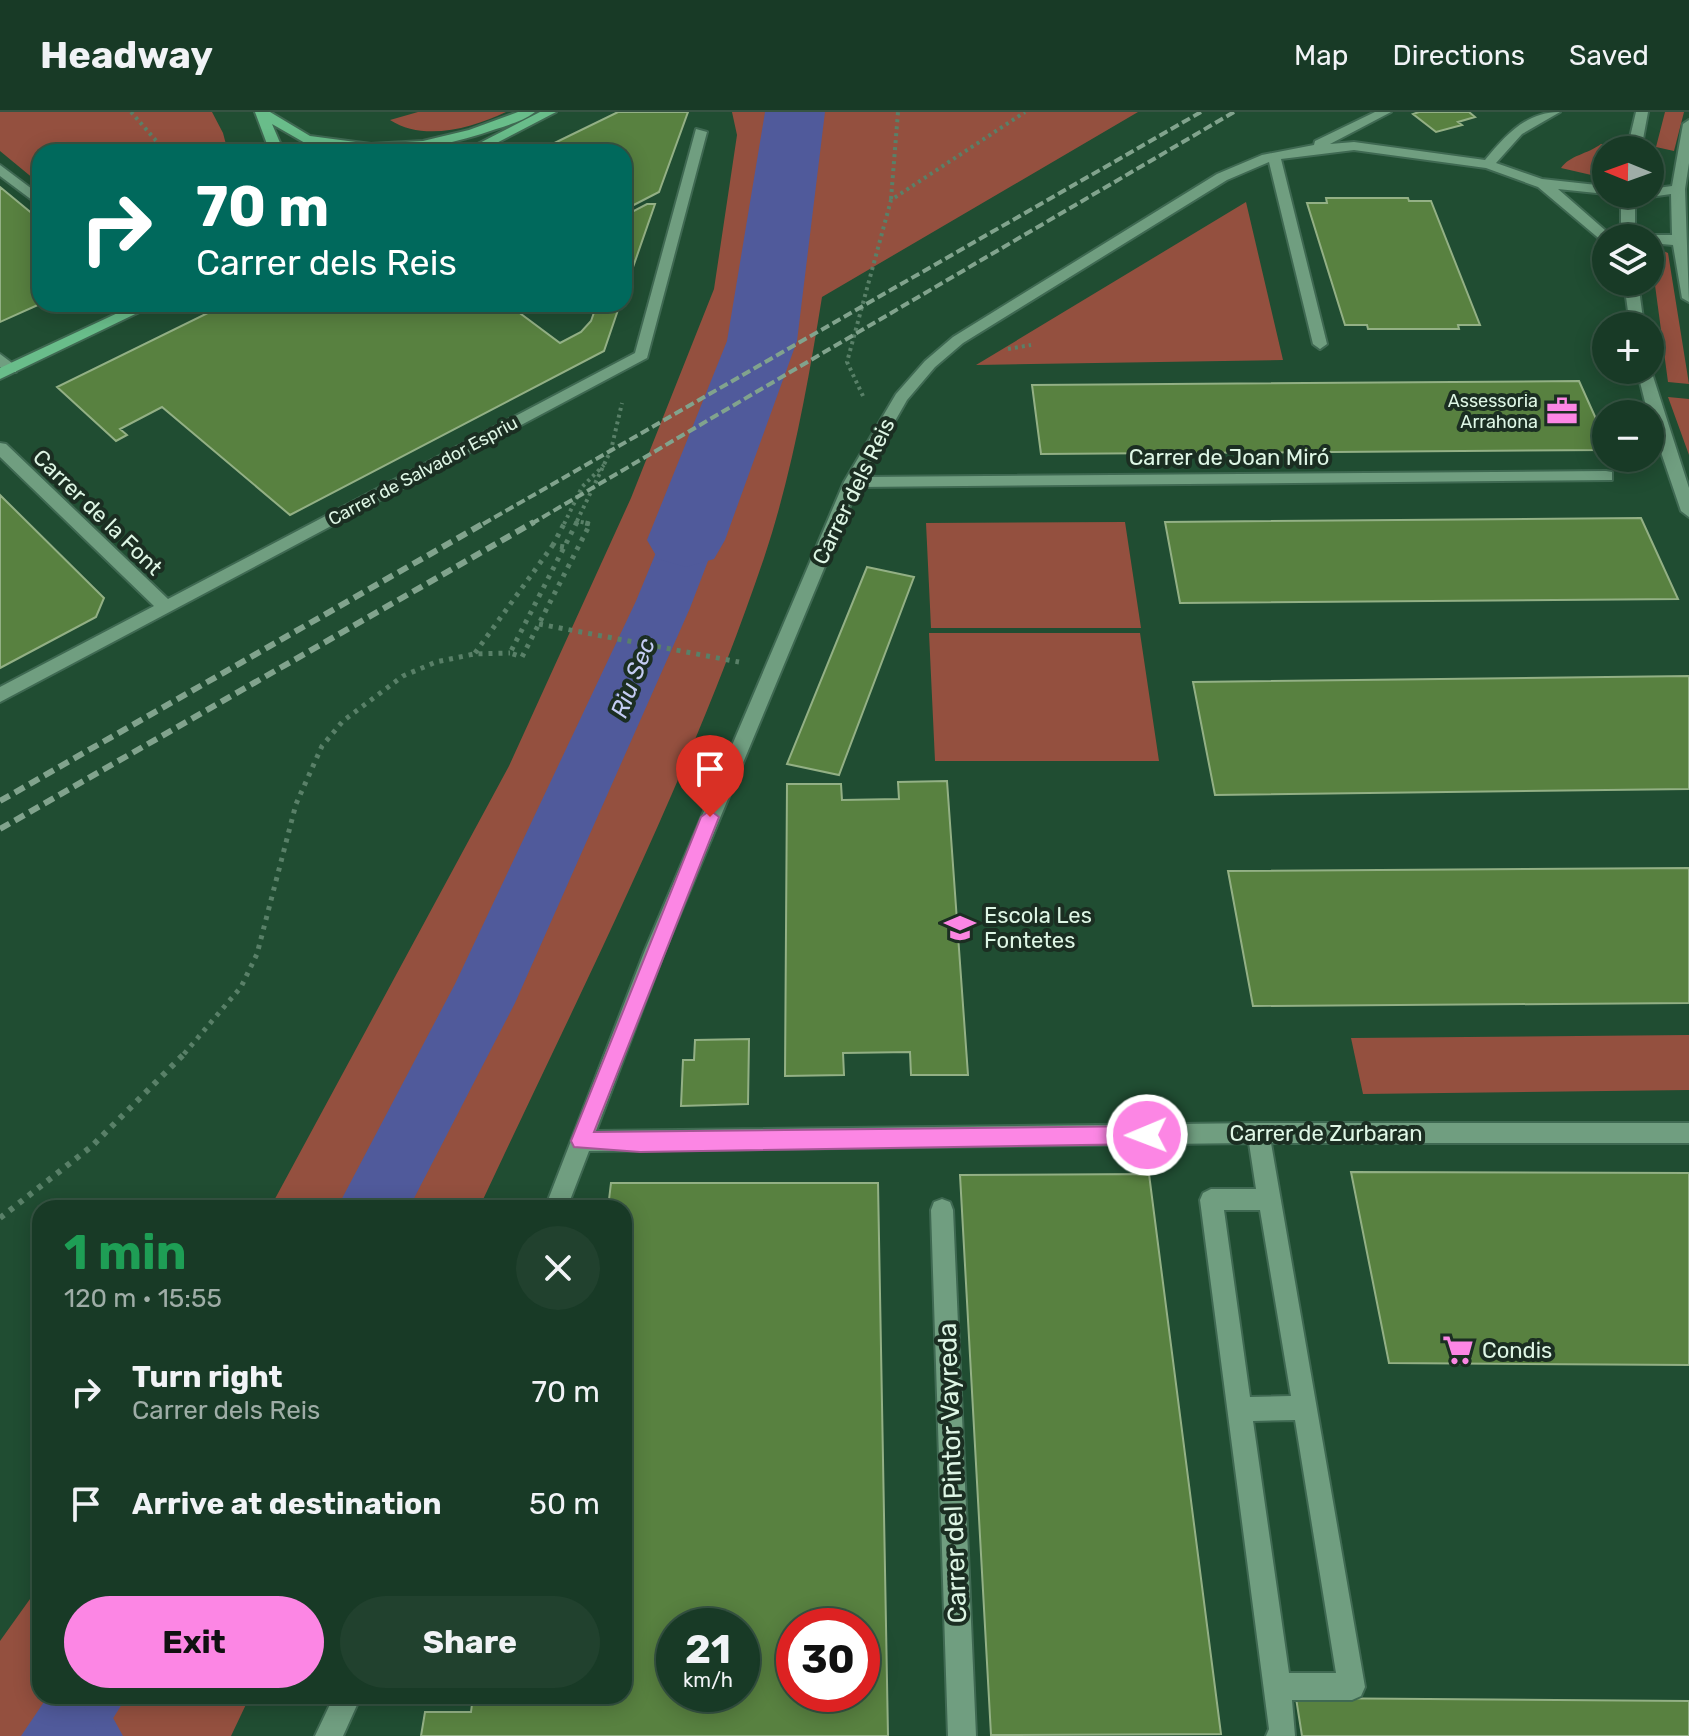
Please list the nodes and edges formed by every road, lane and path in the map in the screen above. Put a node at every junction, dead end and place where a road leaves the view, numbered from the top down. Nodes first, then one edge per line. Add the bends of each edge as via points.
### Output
1 (131, 112) edge
2 (261, 112) edge
3 (529, 112) edge
4 (550, 112) edge
5 (898, 112) edge
6 (1025, 112) edge
7 (1385, 112) edge
8 (1554, 112) edge
9 (1642, 112) edge
10 (1689, 124) edge
11 (701, 132) dead end
12 (1637, 136) edge
13 (311, 140) junction
14 (159, 144) edge
15 (271, 144) edge
16 (315, 144) edge
17 (338, 144) edge
18 (436, 144) edge
19 (485, 144) edge
20 (1305, 150) junction
21 (1274, 157) junction
22 (1488, 164) junction
23 (0, 169) edge
24 (1540, 183) junction
25 (1592, 189) edge
26 (1678, 189) junction
27 (1664, 191) edge
28 (32, 195) edge
29 (891, 200) junction
30 (1592, 224) edge
31 (1664, 238) edge
32 (1684, 244) edge
33 (1689, 298) edge
34 (127, 312) edge
35 (1320, 344) dead end
36 (4, 367) edge
37 (1648, 384) edge
38 (623, 390) dead end
39 (879, 430) junction
40 (0, 448) edge
41 (609, 459) junction
42 (1606, 476) dead end
43 (852, 482) junction
44 (1689, 511) edge
45 (577, 521) junction
46 (553, 545) junction
47 (564, 547) junction
48 (166, 607) junction
49 (539, 624) junction
50 (510, 653) junction
51 (474, 654) junction
52 (744, 663) dead end
53 (0, 695) edge
54 (1258, 1133) junction
55 (1689, 1133) edge
56 (581, 1141) junction
57 (1269, 1199) junction
58 (559, 1200) edge
59 (942, 1210) dead end
60 (0, 1218) edge
61 (1305, 1408) junction
62 (1240, 1409) junction
63 (1277, 1686) junction
64 (344, 1704) edge
65 (329, 1736) edge
66 (962, 1736) edge
67 (1280, 1736) edge

1 - 14 path
2 - 13 main road
2 - 15 main road
3 - 18 main road
4 - 19 main road
5 - 29 path
6 - 29 path
7 - 20 street
8 - 22 street via 1517,131
9 - 12 street
10 - 26 street
11 - 48 street, Carrer de Salvador Espriu via 642,355
13 - 16 main road
13 - 17 main road
20 - 21 street, Carrer dels Reis
20 - 22 street, Carrer dels Reis via 1354,146
21 - 35 street
21 - 39 street, Carrer dels Reis via 1222,177 958,340 901,397
22 - 24 street, Carrer dels Reis
23 - 28 street
24 - 25 street, Carrer dels Reis
24 - 30 street, Carrer dels Reis
26 - 27 street
26 - 32 street
29 - 39 path via 847,362
31 - 32 street
32 - 33 street
34 - 36 main road
37 - 44 street
38 - 41 path via 621,421
39 - 43 street, Carrer dels Reis
40 - 48 street, Carrer de la Font
41 - 45 path
41 - 46 path via 582,487
42 - 43 street, Carrer de Joan Miró
43 - 56 street, Carrer dels Reis via 660,936
45 - 47 path
45 - 49 path via 590,524
46 - 47 path
46 - 51 path
47 - 50 path
48 - 53 street, Carrer de Salvador Espriu
49 - 50 path via 522,657
49 - 52 path
50 - 51 path
51 - 60 path via 403,676 343,721 322,746 296,804 257,954 241,987 183,1055 92,1146
54 - 55 street, Carrer de Zurbaran
54 - 56 street, Carrer de Zurbaran
54 - 57 street
56 - 58 street, Carrer dels Reis
57 - 61 street
57 - 62 street via 1211,1200
59 - 66 street, Carrer del Pintor Vayreda
61 - 62 street
61 - 63 street via 1352,1687
62 - 63 street
63 - 67 street
64 - 65 street

